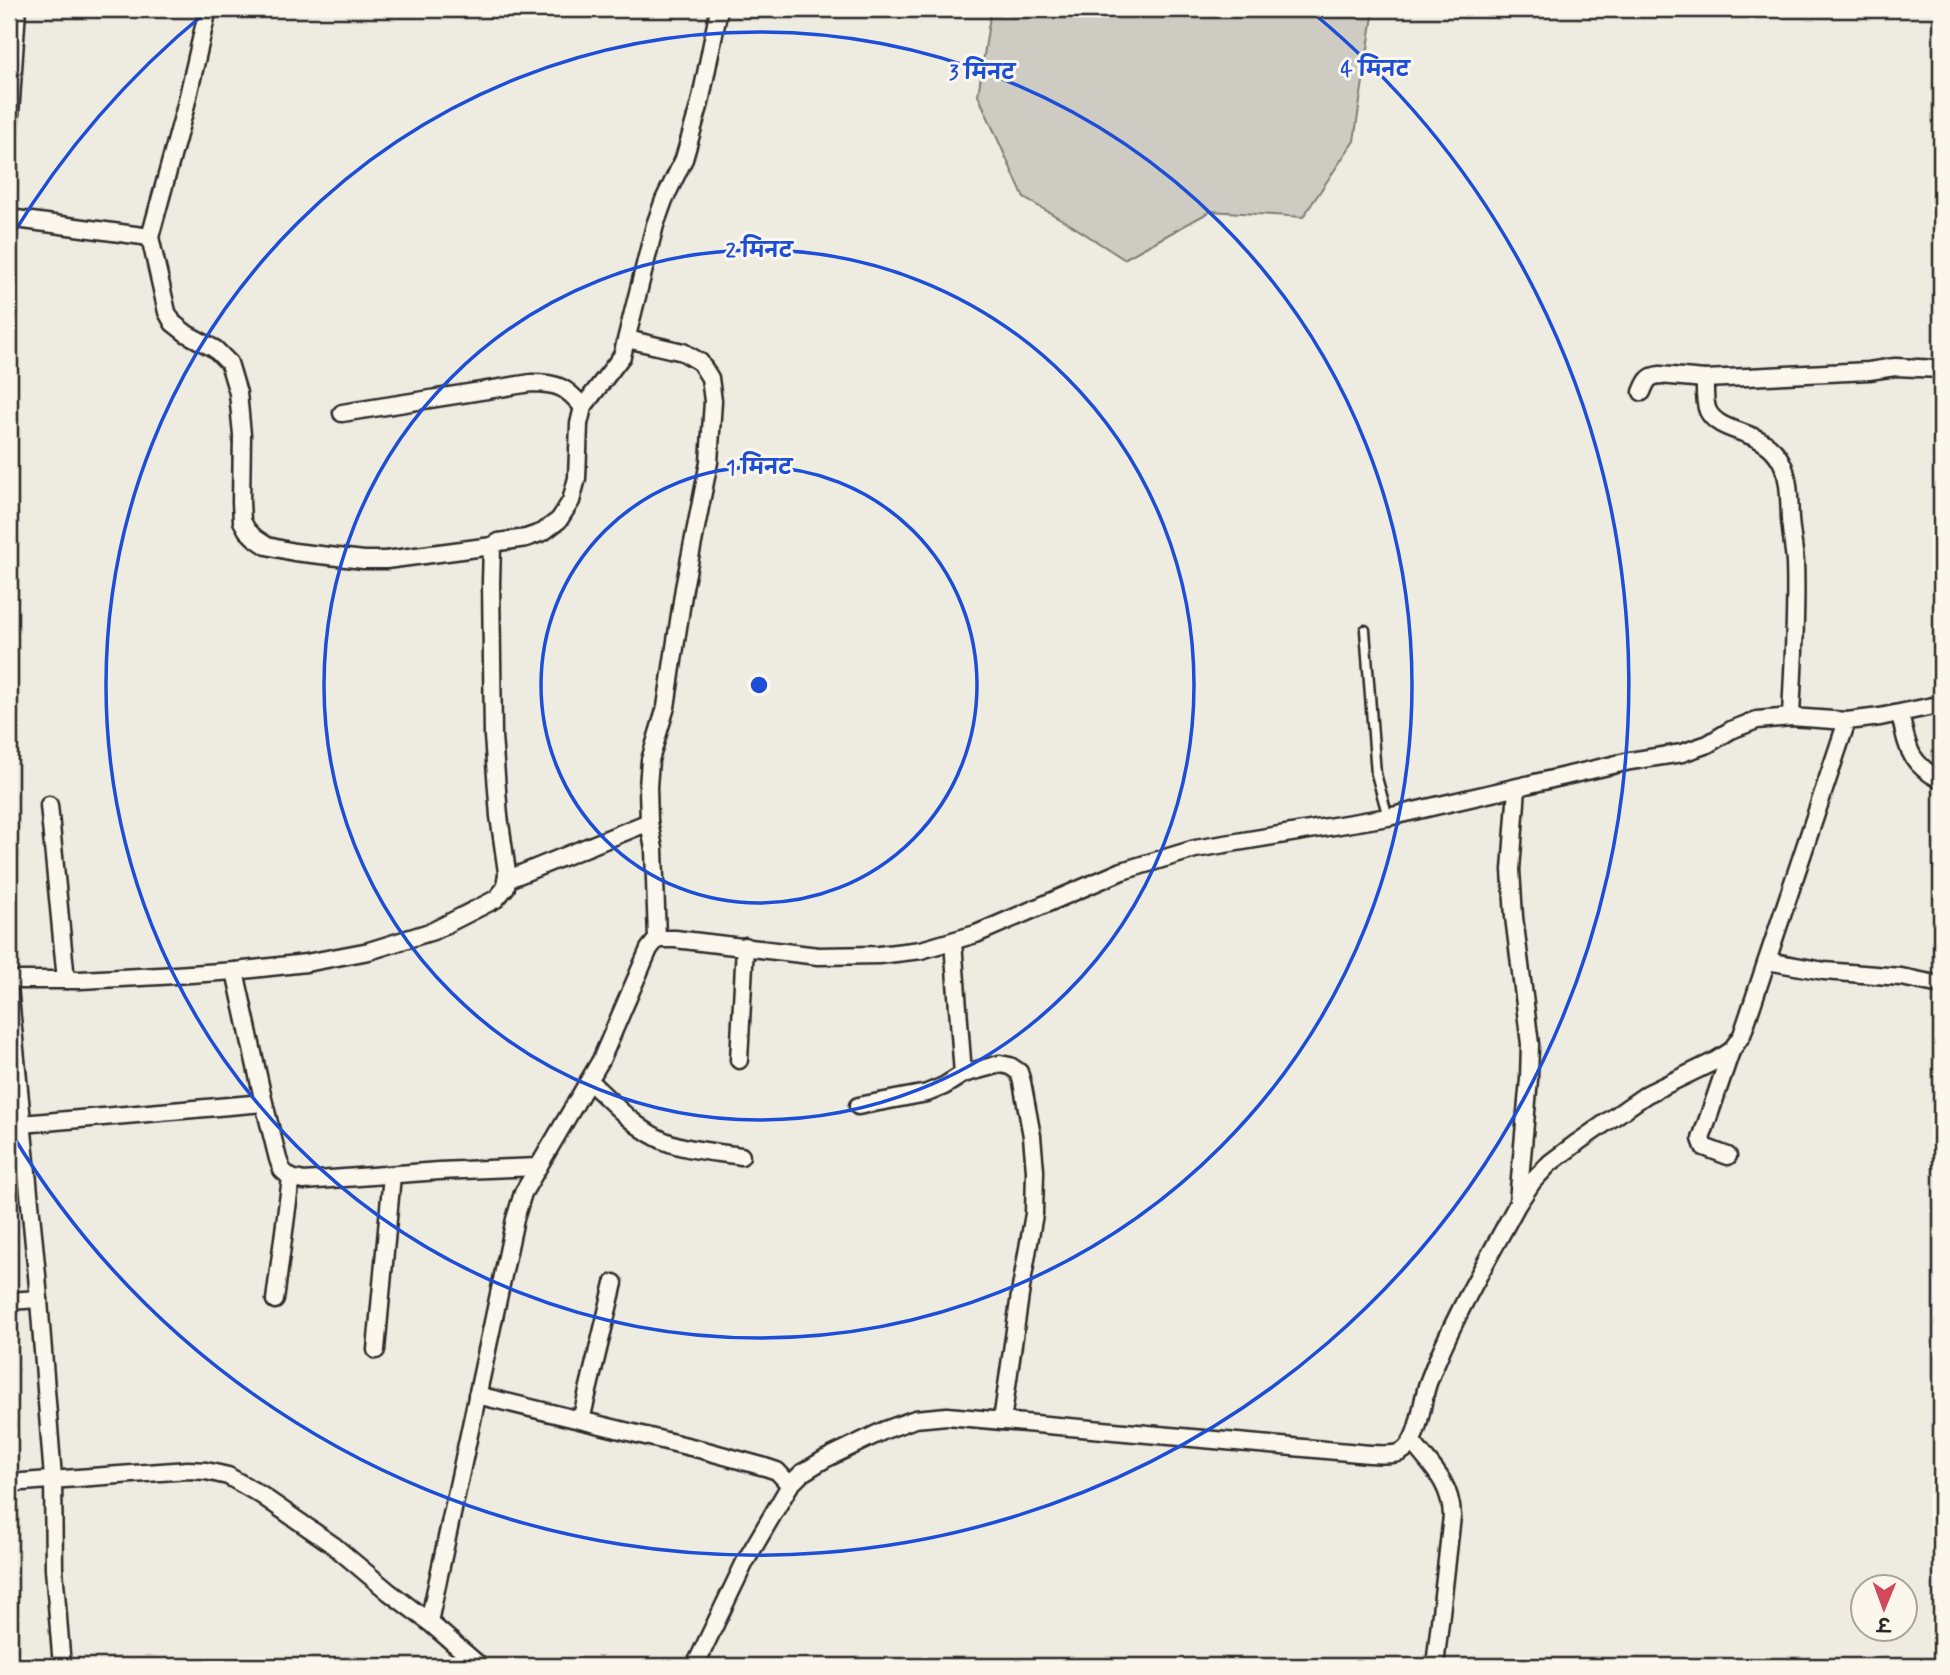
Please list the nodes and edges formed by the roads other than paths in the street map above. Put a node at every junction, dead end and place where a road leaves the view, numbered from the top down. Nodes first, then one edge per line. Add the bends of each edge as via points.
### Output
1 (17, 9) edge
2 (208, 9) edge
3 (719, 9) edge
4 (9, 130) edge
5 (9, 218) edge
6 (150, 237) junction
7 (627, 339) junction
8 (1941, 369) edge
9 (1705, 379) junction
10 (1642, 393) dead end
11 (583, 407) junction
12 (342, 414) dead end
13 (492, 546) junction
14 (1365, 630) dead end
15 (1941, 706) edge
16 (1900, 714) junction
17 (1791, 718) junction
18 (1847, 720) junction
19 (1941, 779) edge
20 (1517, 788) junction
21 (50, 805) dead end
22 (1388, 817) junction
23 (649, 822) junction
24 (506, 880) junction
25 (657, 940) junction
26 (953, 942) junction
27 (745, 946) junction
28 (1767, 961) junction
29 (235, 971) junction
30 (9, 980) edge
31 (66, 980) junction
32 (1941, 985) edge
33 (9, 987) edge
34 (1731, 1051) junction
35 (739, 1060) dead end
36 (963, 1074) junction
37 (589, 1081) junction
38 (264, 1103) junction
39 (858, 1106) dead end
40 (22, 1124) junction
41 (741, 1156) dead end
42 (1728, 1156) dead end
43 (538, 1167) junction
44 (9, 1169) edge
45 (26, 1169) junction
46 (392, 1175) junction
47 (291, 1178) junction
48 (1517, 1205) junction
49 (614, 1283) dead end
50 (39, 1299) junction
51 (275, 1300) dead end
52 (9, 1301) edge
53 (376, 1350) dead end
54 (477, 1395) junction
55 (581, 1420) junction
56 (1002, 1421) junction
57 (1412, 1442) junction
58 (53, 1478) junction
59 (9, 1483) edge
60 (790, 1485) junction
61 (429, 1622) junction
62 (62, 1666) edge
63 (480, 1666) edge
64 (695, 1666) edge
65 (1435, 1666) edge

1 - 4 street
2 - 6 street
3 - 7 street via 700,103 684,159 655,225
5 - 6 street
6 - 13 street via 173,323 229,363 238,393 242,435 242,521 255,538 294,552 386,560
7 - 11 street via 622,356
7 - 23 street via 682,352 700,362 710,378 713,401 709,462 666,707 650,760
8 - 9 street via 1895,367
9 - 10 street via 1652,376
9 - 17 street via 1708,411 1714,419 1771,447 1782,463 1788,485 1795,559
11 - 12 street via 562,387 531,383
11 - 13 street via 577,478 559,520 543,532
13 - 24 street via 493,736
14 - 22 lane via 1376,774
15 - 16 street
16 - 18 street
16 - 19 street via 1914,758 1923,770
17 - 18 street
17 - 20 street via 1757,720 1682,753
18 - 28 street
20 - 22 street
20 - 48 street via 1511,870 1530,1044
21 - 31 street
22 - 26 street via 1195,849 1122,871
23 - 24 street
23 - 25 street
24 - 29 street via 496,899 433,931 369,951
25 - 27 street
25 - 37 street
26 - 27 street via 879,955 818,956
26 - 36 street
27 - 35 street
28 - 32 street
28 - 34 street via 1742,1035
29 - 31 street
29 - 38 street
30 - 31 street
33 - 40 street
34 - 42 street via 1701,1139 1704,1147
34 - 48 street via 1647,1094 1578,1142 1550,1163
36 - 39 street via 928,1093
36 - 56 street via 1000,1064 1018,1072 1032,1136 1034,1214
37 - 41 street via 658,1139
37 - 43 street
38 - 40 street
38 - 47 street via 278,1159
40 - 45 street
43 - 46 street
43 - 54 street via 515,1219
44 - 45 street
45 - 50 street
46 - 47 street
46 - 53 street
47 - 51 street
48 - 57 street via 1437,1360
49 - 55 street
50 - 52 street
50 - 58 street
54 - 55 street
54 - 61 street
55 - 60 street via 765,1467 777,1471
56 - 57 street via 1371,1453 1401,1452
56 - 60 street via 947,1416 915,1419 825,1459
57 - 65 street via 1443,1480 1452,1502
58 - 59 street
58 - 61 street via 187,1471 228,1476 333,1545
58 - 62 street
60 - 64 street via 745,1562
61 - 63 street

